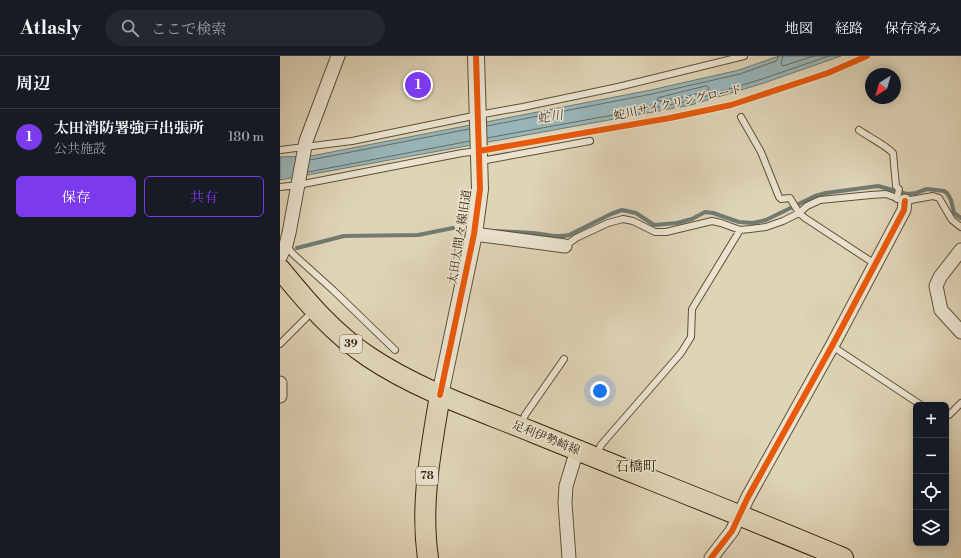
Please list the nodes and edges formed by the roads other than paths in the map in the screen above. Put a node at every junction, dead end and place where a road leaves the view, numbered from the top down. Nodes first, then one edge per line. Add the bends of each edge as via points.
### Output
1 (338, 56) edge
2 (476, 56) edge
3 (744, 56) edge
4 (478, 116) junction
5 (741, 117) dead end
6 (859, 130) dead end
7 (590, 141) dead end
8 (280, 150) edge
9 (304, 150) junction
10 (479, 153) junction
11 (299, 183) junction
12 (280, 187) edge
13 (901, 200) junction
14 (799, 213) junction
15 (961, 227) edge
16 (740, 230) junction
17 (474, 234) junction
18 (286, 245) junction
19 (565, 246) joint
20 (961, 250) edge
21 (280, 257) edge
22 (875, 264) junction
23 (280, 269) edge
24 (314, 310) junction
25 (961, 332) edge
26 (280, 344) edge
27 (832, 346) junction
28 (395, 350) dead end
29 (564, 358) dead end
30 (280, 383) edge
31 (440, 395) junction
32 (280, 396) edge
33 (916, 402) edge
34 (961, 403) edge
35 (949, 415) edge
36 (520, 427) junction
37 (577, 450) junction
38 (596, 458) junction
39 (739, 514) junction
40 (428, 558) edge
41 (569, 558) edge
42 (711, 558) edge
43 (843, 558) edge

1 - 9 street
2 - 4 street, 太田大間々線旧道
3 - 4 lane via 618,88
4 - 9 lane
4 - 10 street, 太田大間々線旧道
5 - 14 lane via 761,152 779,197 790,198
6 - 13 lane via 893,153 896,186
7 - 10 lane
8 - 9 lane
9 - 11 street
10 - 11 lane via 455,154
10 - 17 street, 太田大間々線旧道 via 480,189
11 - 12 lane
11 - 18 street
13 - 14 lane via 886,194 820,200
13 - 15 lane via 932,196 939,198 952,220
13 - 22 street via 904,210
14 - 16 lane via 766,227
14 - 22 lane
16 - 19 lane via 712,221 666,232 655,232 623,219 608,223
16 - 38 lane via 692,310 690,337 681,353 601,445
17 - 19 street
17 - 31 street, 太田大間々線旧道
18 - 21 street
18 - 28 lane
20 - 25 street via 936,286 941,310
22 - 27 street
23 - 24 main road, 足利伊勢崎線 / 39
24 - 26 lane
24 - 31 main road, 足利伊勢崎線 / 39 via 330,327 369,357
27 - 33 lane
27 - 39 street
29 - 36 lane via 525,415
30 - 32 street
31 - 36 main road, 足利伊勢崎線 / 39
31 - 40 main road, 78 via 425,501
34 - 35 lane
36 - 37 main road, 足利伊勢崎線 / 39
37 - 38 main road, 足利伊勢崎線 / 39
37 - 41 street via 566,486
38 - 39 main road, 足利伊勢崎線 / 39
39 - 42 street via 732,531
39 - 43 main road, 足利伊勢崎線 / 39

